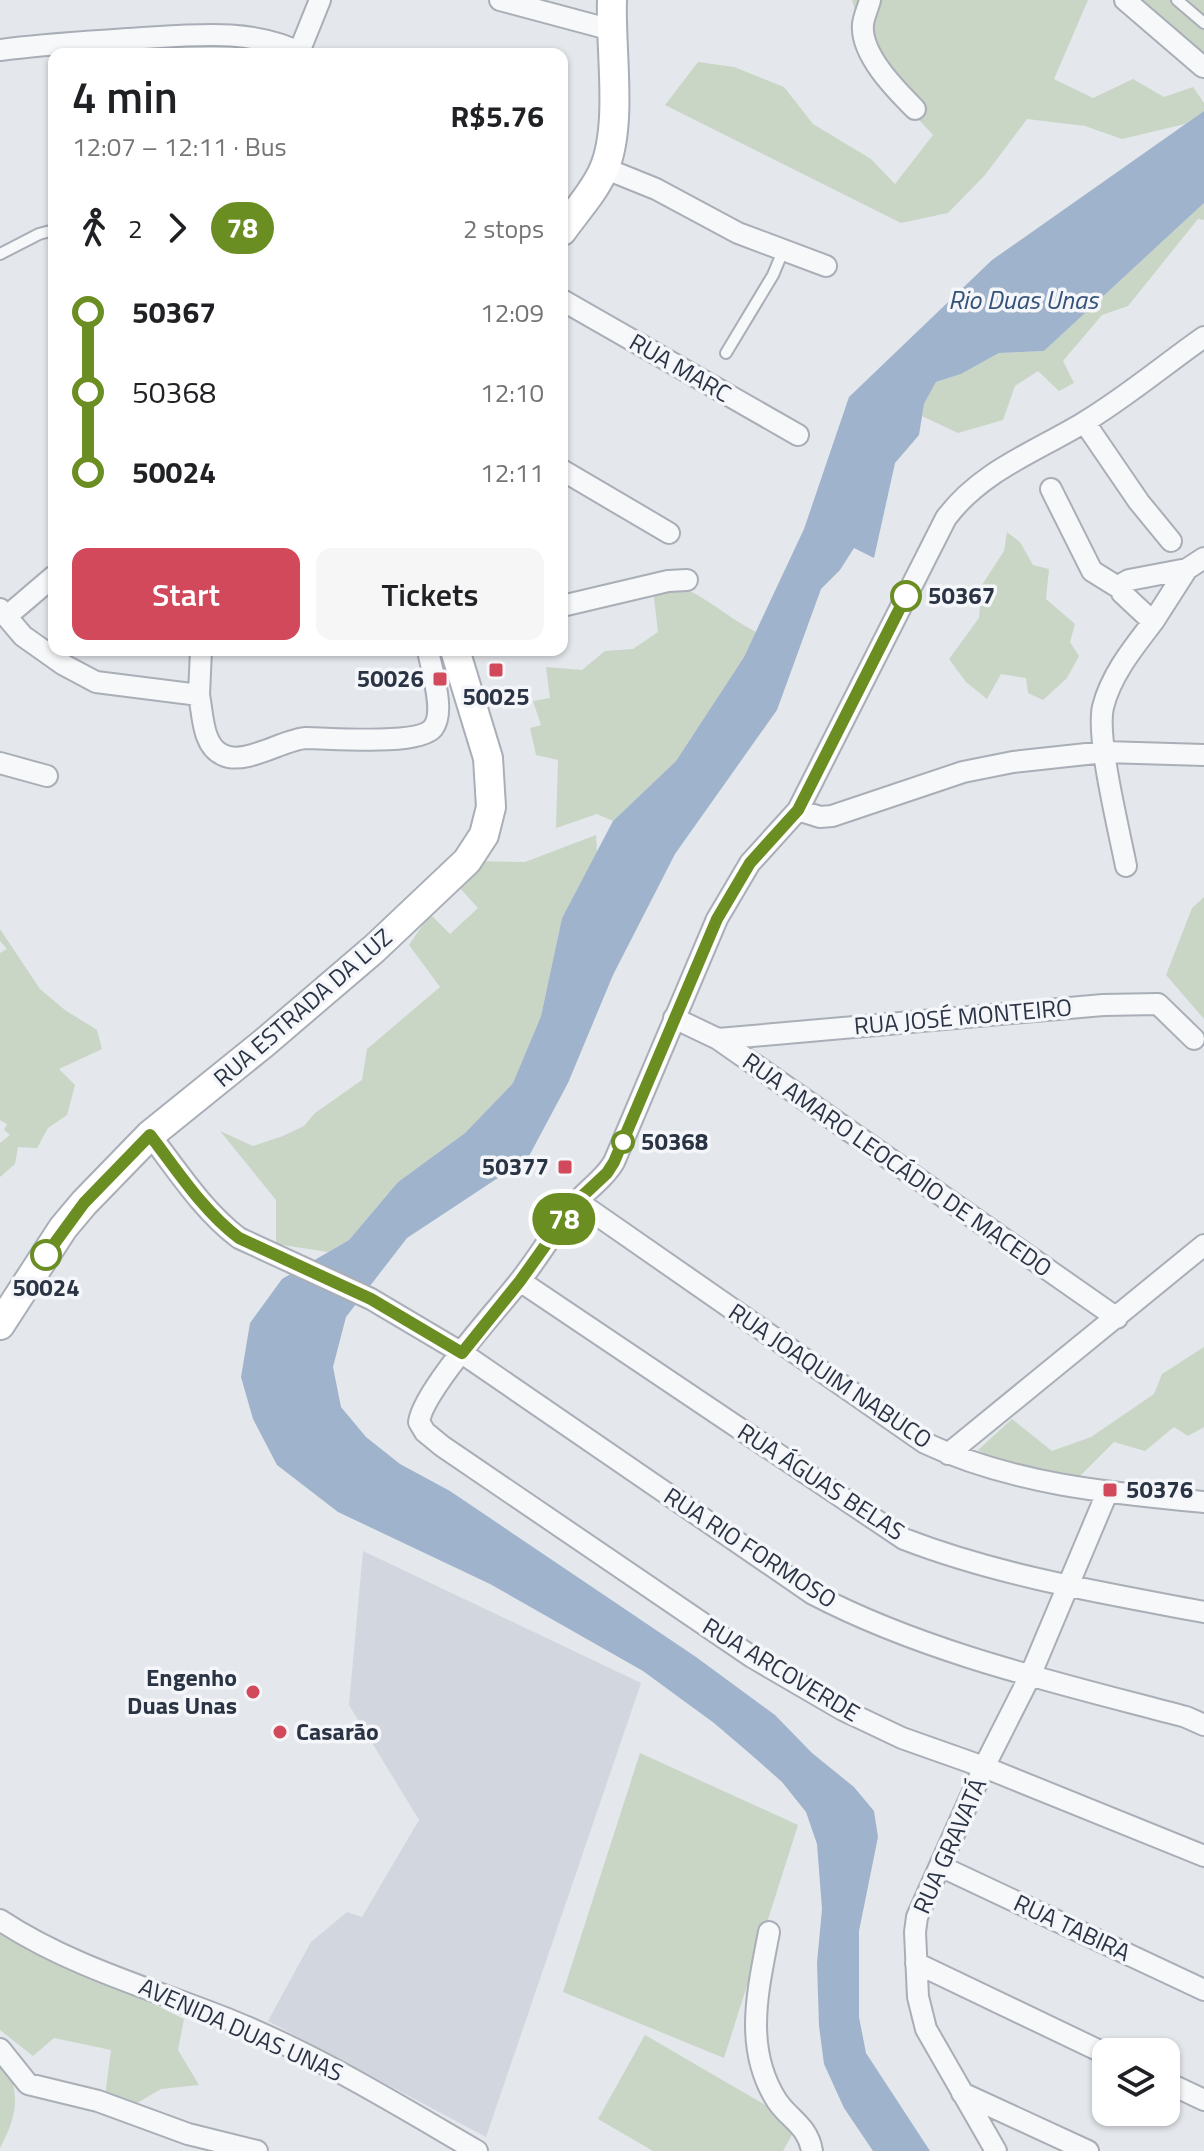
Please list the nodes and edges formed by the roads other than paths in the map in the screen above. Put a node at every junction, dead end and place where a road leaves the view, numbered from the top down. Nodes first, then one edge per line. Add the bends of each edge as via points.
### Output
1 (320, 0) edge
2 (500, 0) edge
3 (612, 0) edge
4 (870, 0) edge
5 (1125, 0) edge
6 (1178, 0) edge
7 (1204, 22) edge
8 (612, 30) junction
9 (288, 48) edge
10 (303, 48) edge
11 (0, 50) edge
12 (1203, 67) edge
13 (915, 109) dead end
14 (604, 168) junction
15 (568, 216) edge
16 (48, 232) edge
17 (783, 251) junction
18 (0, 254) edge
19 (826, 266) dead end
20 (568, 303) edge
21 (1204, 337) edge
22 (726, 353) dead end
23 (1085, 423) junction
24 (798, 435) dead end
25 (568, 474) edge
26 (1051, 489) dead end
27 (669, 533) dead end
28 (1171, 541) dead end
29 (1195, 563) edge
30 (48, 580) edge
31 (687, 580) dead end
32 (1121, 589) junction
33 (568, 605) edge
34 (3, 613) edge
35 (1153, 622) junction
36 (48, 654) edge
37 (51, 656) edge
38 (201, 656) edge
39 (429, 656) edge
40 (457, 656) edge
41 (199, 695) junction
42 (1105, 752) junction
43 (1204, 755) edge
44 (0, 763) edge
45 (47, 776) dead end
46 (798, 810) junction
47 (1126, 866) dead end
48 (674, 1018) junction
49 (718, 1039) junction
50 (1194, 1039) dead end
51 (150, 1135) junction
52 (577, 1201) junction
53 (1204, 1245) edge
54 (520, 1281) junction
55 (1117, 1318) junction
56 (6, 1322) edge
57 (462, 1353) junction
58 (948, 1454) junction
59 (1107, 1493) junction
60 (1204, 1502) edge
61 (1067, 1587) junction
62 (1204, 1612) edge
63 (1030, 1676) junction
64 (1204, 1725) edge
65 (984, 1767) junction
66 (1204, 1856) edge
67 (940, 1866) junction
68 (0, 1920) edge
69 (769, 1932) dead end
70 (916, 1963) junction
71 (1204, 1990) edge
72 (1092, 2047) edge
73 (0, 2049) edge
74 (1180, 2089) edge
75 (962, 2093) junction
76 (1204, 2100) edge
77 (257, 2151) edge
78 (477, 2151) edge
79 (812, 2151) edge
80 (996, 2151) edge
81 (1088, 2151) edge

1 - 10 street
2 - 8 street
3 - 8 main road
4 - 13 street via 863,25 872,54 883,76
5 - 12 street
6 - 7 lane
8 - 14 main road via 611,137
9 - 11 street via 267,40 213,34
14 - 15 main road
14 - 17 street
16 - 18 lane
17 - 19 street
17 - 22 lane
20 - 24 street, RUA MARC
21 - 23 street
23 - 28 street
23 - 46 street via 1004,466 959,500
25 - 27 street
26 - 32 street via 1092,571
29 - 32 street via 1129,580
29 - 35 street
30 - 34 street
31 - 33 street
32 - 35 street
34 - 36 street
35 - 42 street via 1107,695 1101,722
37 - 41 street via 96,682
38 - 41 street
39 - 41 street via 439,709 432,728 420,736 298,739 264,751 224,756 209,742
40 - 51 main road, RUA ESTRADA DA LUZ via 488,758 491,807 484,835 467,861 352,968
42 - 43 street
42 - 46 street via 963,772 832,816
42 - 47 street
44 - 45 street
46 - 48 street via 735,886
48 - 49 street, RUA AMARO LEOCÁDIO DE MACEDO
48 - 52 street via 614,1162
49 - 50 street, RUA JOSÉ MONTEIRO via 1158,1004
49 - 55 street, RUA AMARO LEOCÁDIO DE MACEDO
51 - 56 main road, RUA ESTRADA DA LUZ via 70,1220
51 - 57 street, RUA RIO FORMOSO via 239,1238 371,1299
52 - 54 street
52 - 58 street, RUA JOAQUIM NABUCO via 907,1431
53 - 55 street
54 - 57 street
54 - 61 street, RUA ÁGUAS BELAS via 893,1534
55 - 58 street
57 - 63 street, RUA RIO FORMOSO via 813,1594 901,1633
57 - 65 street, RUA ARCOVERDE via 420,1412 425,1432 442,1446 806,1690 872,1724
58 - 59 street, RUA JOAQUIM NABUCO via 985,1468
59 - 60 street, RUA JOAQUIM NABUCO
59 - 61 street, RUA GRAVATÁ
61 - 62 street, RUA ÁGUAS BELAS
61 - 63 street, RUA GRAVATÁ
63 - 64 street, RUA RIO FORMOSO
63 - 65 street, RUA GRAVATÁ
65 - 66 street, RUA ARCOVERDE
65 - 67 street, RUA GRAVATÁ
67 - 70 street, RUA GRAVATÁ via 917,1917
67 - 71 street, RUA TABIRA
68 - 78 street, AVENIDA DUAS UNAS via 81,1962 319,2060
69 - 79 street via 757,1999 758,2061 776,2100 800,2123
70 - 72 street
70 - 75 street, RUA GRAVATÁ via 926,2029
73 - 77 street via 28,2084
74 - 76 street
75 - 80 street, RUA GRAVATÁ
75 - 81 street

